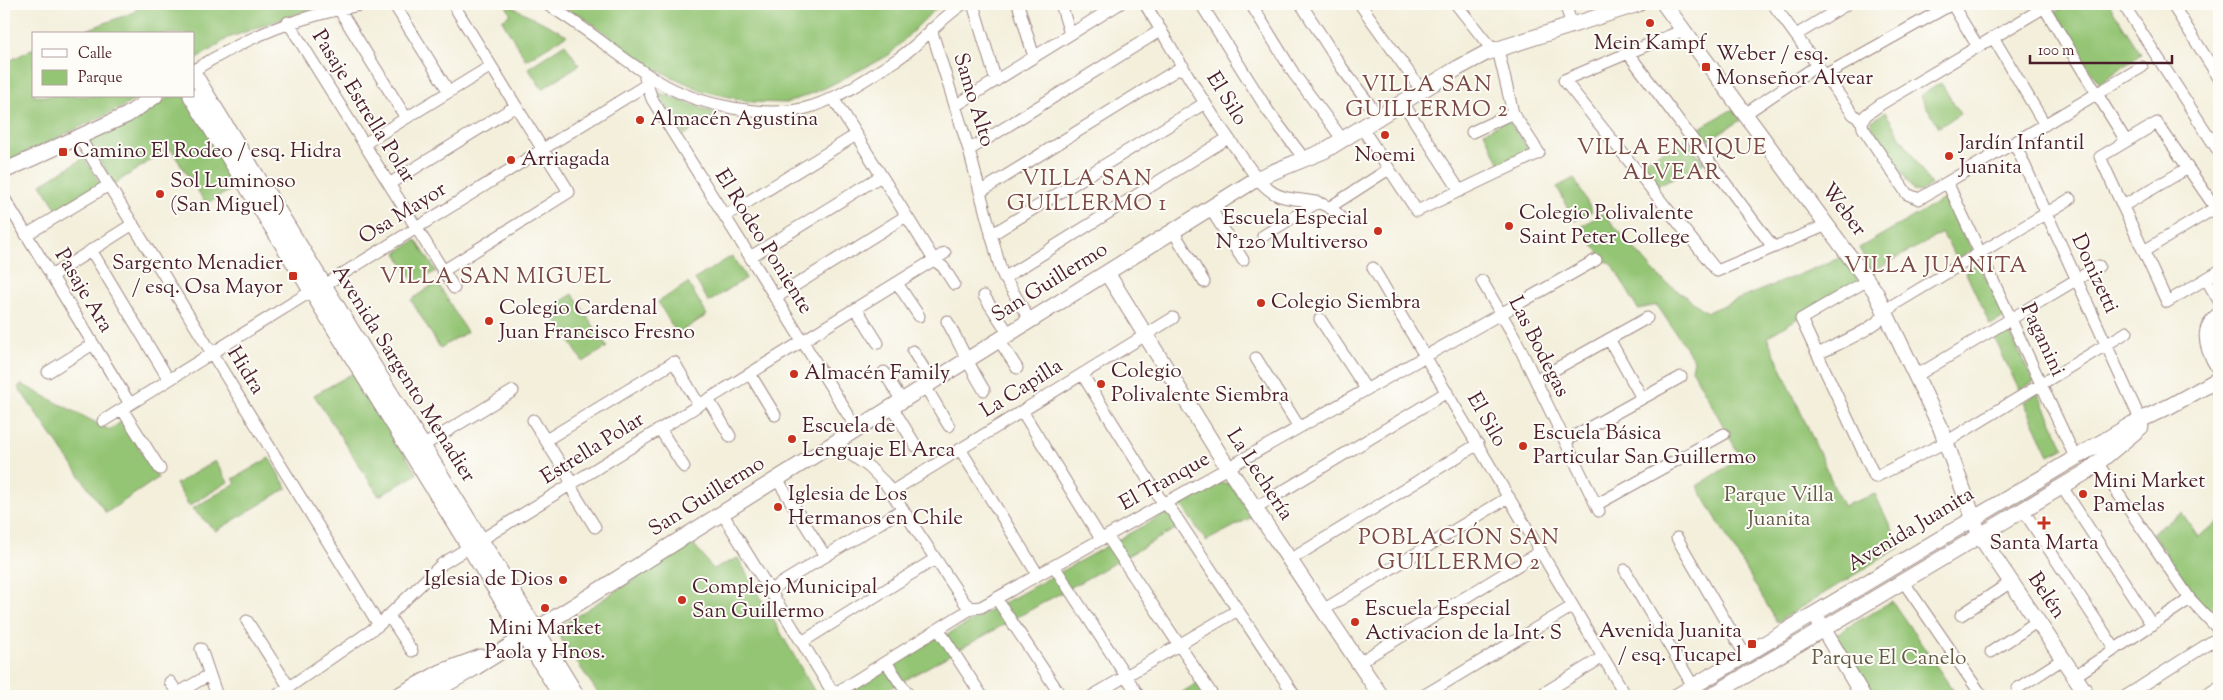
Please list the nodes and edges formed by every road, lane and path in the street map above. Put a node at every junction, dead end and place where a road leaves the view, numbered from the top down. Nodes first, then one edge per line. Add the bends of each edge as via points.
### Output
1 (364, 4) edge
2 (394, 4) edge
3 (453, 4) edge
4 (546, 4) edge
5 (963, 4) edge
6 (972, 4) edge
7 (1018, 4) edge
8 (1061, 4) edge
9 (1120, 4) edge
10 (1145, 4) edge
11 (1201, 4) edge
12 (1251, 4) edge
13 (1301, 4) edge
14 (1360, 4) edge
15 (1456, 4) edge
16 (1565, 4) edge
17 (1638, 4) edge
18 (1665, 4) edge
19 (1773, 4) edge
20 (1848, 4) edge
21 (1952, 4) edge
22 (2123, 4) edge
23 (2172, 4) edge
24 (2046, 5) edge
25 (339, 9) junction
26 (288, 22) junction
27 (1572, 25) junction
28 (931, 28) junction
29 (1161, 30) junction
30 (1683, 30) junction
31 (1070, 34) junction
32 (1796, 35) junction
33 (1994, 37) junction
34 (1978, 47) junction
35 (1495, 50) junction
36 (1628, 53) junction
37 (1034, 57) junction
38 (1818, 65) junction
39 (491, 66) junction
40 (1183, 66) junction
41 (2142, 66) dead end
42 (195, 71) edge
43 (644, 72) junction
44 (195, 74) edge
45 (1825, 75) junction
46 (2219, 78) edge
47 (996, 81) junction
48 (646, 85) junction
49 (1422, 91) junction
50 (449, 92) junction
51 (2097, 94) junction
52 (152, 98) edge
53 (192, 98) edge
54 (833, 98) junction
55 (1403, 102) junction
56 (1205, 103) junction
57 (516, 106) junction
58 (955, 106) junction
59 (1513, 113) junction
60 (1745, 114) junction
61 (1379, 117) junction
62 (406, 118) junction
63 (1862, 122) junction
64 (2045, 125) junction
65 (1362, 128) junction
66 (1472, 132) dead end
67 (856, 135) junction
68 (79, 136) junction
69 (1228, 138) junction
70 (1343, 140) junction
71 (2126, 141) junction
72 (364, 144) junction
73 (2015, 144) junction
74 (543, 149) junction
75 (969, 150) junction
76 (2219, 152) edge
77 (1305, 160) junction
78 (2188, 168) junction
79 (1389, 170) junction
80 (4, 171) edge
81 (882, 176) junction
82 (1258, 178) junction
83 (389, 184) junction
84 (1948, 184) junction
85 (109, 185) junction
86 (1460, 191) junction
87 (980, 192) junction
88 (4, 198) edge
89 (2070, 199) dead end
90 (1318, 202) junction
91 (1330, 206) junction
92 (2123, 206) junction
93 (1210, 208) junction
94 (2217, 211) edge
95 (2046, 214) junction
96 (725, 216) junction
97 (906, 216) junction
98 (1343, 220) dead end
99 (132, 224) junction
100 (1827, 225) junction
101 (416, 228) junction
102 (1173, 232) junction
103 (26, 235) junction
104 (991, 235) junction
105 (1263, 236) dead end
106 (1773, 247) junction
107 (91, 250) junction
108 (2144, 250) junction
109 (1980, 253) junction
110 (945, 254) dead end
111 (750, 257) junction
112 (934, 260) junction
113 (1242, 260) dead end
114 (1596, 260) dead end
115 (2099, 266) dead end
116 (1373, 268) dead end
117 (443, 271) junction
118 (2219, 271) edge
119 (1107, 273) junction
120 (51, 276) junction
121 (1004, 278) junction
122 (2206, 279) junction
123 (1868, 280) junction
124 (2077, 280) junction
125 (1482, 281) dead end
126 (1204, 282) dead end
127 (897, 283) junction
128 (954, 284) dead end
129 (454, 288) dead end
130 (316, 289) junction
131 (984, 296) dead end
132 (776, 298) junction
133 (2219, 301) edge
134 (856, 308) junction
135 (1501, 312) junction
136 (1888, 314) junction
137 (2219, 315) edge
138 (919, 316) dead end
139 (1173, 318) dead end
140 (1646, 318) dead end
141 (1320, 319) dead end
142 (2012, 319) junction
143 (947, 321) dead end
144 (1030, 321) junction
145 (2127, 332) dead end
146 (1145, 335) junction
147 (1004, 337) junction
148 (1609, 339) junction
149 (802, 342) junction
150 (878, 343) dead end
151 (93, 344) junction
152 (2106, 345) junction
153 (912, 351) dead end
154 (212, 353) junction
155 (1818, 354) junction
156 (1426, 355) junction
157 (1256, 358) dead end
158 (968, 360) junction
159 (1017, 368) dead end
160 (2219, 368) edge
161 (48, 372) dead end
162 (884, 372) dead end
163 (750, 374) junction
164 (1082, 374) junction
165 (1916, 376) junction
166 (1681, 377) dead end
167 (2219, 379) edge
168 (169, 380) junction
169 (1536, 380) junction
170 (929, 384) junction
171 (2042, 384) junction
172 (1366, 389) junction
173 (984, 390) dead end
174 (513, 391) dead end
175 (1447, 392) junction
176 (1642, 398) junction
177 (704, 402) junction
178 (896, 404) junction
179 (2170, 406) junction
180 (126, 407) junction
181 (1022, 411) junction
182 (775, 416) dead end
183 (2140, 419) junction
184 (533, 420) dead end
185 (103, 421) dead end
186 (949, 426) dead end
187 (1299, 427) junction
188 (660, 429) junction
189 (857, 429) junction
190 (1724, 434) dead end
191 (730, 436) dead end
192 (546, 440) junction
193 (1565, 441) junction
194 (1946, 442) junction
195 (834, 443) junction
196 (1478, 444) junction
197 (916, 446) dead end
198 (960, 449) junction
199 (417, 450) junction
200 (2075, 457) junction
201 (2098, 464) junction
202 (684, 467) dead end
203 (1228, 468) junction
204 (160, 470) dead end
205 (777, 479) junction
206 (571, 484) junction
207 (2062, 487) junction
208 (891, 492) junction
209 (1509, 496) junction
210 (1165, 503) junction
211 (1255, 508) junction
212 (903, 509) junction
213 (2023, 510) junction
214 (722, 513) junction
215 (1974, 518) junction
216 (595, 527) dead end
217 (1980, 536) junction
218 (1104, 538) junction
219 (1677, 538) dead end
220 (475, 544) junction
221 (1541, 551) junction
222 (825, 556) junction
223 (935, 559) junction
224 (1290, 560) junction
225 (1054, 566) junction
226 (1625, 570) dead end
227 (1038, 575) junction
228 (1903, 581) junction
229 (2011, 582) junction
230 (770, 590) junction
231 (996, 598) junction
232 (2190, 600) junction
233 (1573, 606) junction
234 (972, 608) junction
235 (1238, 610) junction
236 (1323, 610) junction
237 (1815, 613) junction
238 (1962, 615) dead end
239 (389, 616) junction
240 (248, 621) dead end
241 (2038, 621) junction
242 (379, 625) junction
243 (2152, 625) junction
244 (1823, 628) junction
245 (939, 630) junction
246 (2219, 630) edge
247 (530, 633) junction
248 (2219, 637) edge
249 (802, 642) junction
250 (1179, 644) junction
251 (508, 646) junction
252 (201, 649) dead end
253 (2115, 649) junction
254 (412, 651) dead end
255 (1991, 652) dead end
256 (1744, 655) junction
257 (1603, 657) junction
258 (2063, 659) junction
259 (886, 662) junction
260 (1358, 663) junction
261 (209, 675) junction
262 (1126, 676) junction
263 (2075, 676) junction
264 (170, 682) dead end
265 (1693, 686) junction
266 (289, 687) junction
267 (2219, 687) edge
268 (2018, 688) dead end
269 (179, 695) edge
270 (556, 695) edge
271 (835, 695) edge
272 (217, 696) edge
273 (276, 696) edge
274 (397, 696) edge
275 (426, 696) edge
276 (577, 696) edge
277 (909, 696) edge
278 (982, 696) edge
279 (1061, 696) edge
280 (1092, 696) edge
281 (1139, 696) edge
282 (1213, 696) edge
283 (1295, 696) edge
284 (1381, 696) edge
285 (1423, 696) edge
286 (1539, 696) edge
287 (1626, 696) edge
288 (1677, 696) edge
289 (1711, 696) edge
290 (1863, 696) edge
291 (1982, 696) edge
292 (2088, 696) edge
293 (2126, 696) edge
294 (2205, 696) edge

1 - 25 street
2 - 50 street
3 - 39 street
4 - 43 street
5 - 28 street
6 - 47 street
7 - 37 street
8 - 31 street
9 - 31 street
10 - 29 street, El Silo
11 - 77 street via 1268,111
12 - 70 street via 1294,74
13 - 61 street via 1342,68
14 - 49 street
15 - 35 street
16 - 27 street
17 - 27 street, San Guillermo
18 - 30 street, Weber
19 - 32 street
20 - 32 street
21 - 34 street
21 - 45 street
22 - 76 street
23 - 46 street
24 - 33 street
24 - 51 street
25 - 26 street
25 - 62 street
26 - 42 street via 239,44
26 - 72 street, Pasaje Estrella Polar
27 - 35 street, San Guillermo
28 - 54 street via 905,53
28 - 58 street, Samo Alto
29 - 40 street, El Silo
29 - 75 street
30 - 36 street
30 - 60 street, Weber
31 - 37 street
32 - 38 street
33 - 34 street
33 - 64 street
34 - 63 street via 1881,104
35 - 49 street, San Guillermo via 1468,62
35 - 59 street via 1500,57
36 - 106 street
36 - 106 street via 1564,80 1717,271
37 - 47 street
38 - 45 street
38 - 60 street
39 - 50 street
39 - 57 street
40 - 56 street, El Silo
40 - 87 street
41 - 51 street
43 - 48 street, El Rodeo Poniente
43 - 54 street via 689,97 749,110 780,112 802,109
44 - 130 street, Avenida Sargento Menadier
45 - 63 street
47 - 58 street
48 - 74 street, Osa Mayor
48 - 96 street, El Rodeo Poniente
49 - 55 street, San Guillermo
50 - 62 street
51 - 64 street
51 - 71 street
52 - 68 street via 127,115
53 - 130 street, Avenida Sargento Menadier
54 - 67 street
55 - 61 street, San Guillermo
55 - 86 street
56 - 69 street, El Silo
56 - 104 street
57 - 74 street
57 - 83 street
58 - 75 street, Samo Alto
59 - 66 street
59 - 86 street via 1539,152
60 - 100 street, Weber
61 - 65 street, San Guillermo
62 - 72 street
63 - 84 street via 1908,194 1923,199
64 - 73 street
65 - 70 street, San Guillermo
65 - 79 street
67 - 81 street
67 - 96 street
68 - 80 street
68 - 85 street, Hidra
69 - 82 street, El Silo
69 - 121 street
70 - 77 street, San Guillermo
71 - 78 street via 2157,123
71 - 92 street via 2100,157
72 - 83 street, Pasaje Estrella Polar
73 - 84 street
73 - 95 street, Donizetti
74 - 101 street, Osa Mayor
74 - 117 street via 569,192
75 - 87 street, Samo Alto
77 - 82 street, San Guillermo
78 - 92 street
78 - 94 street
79 - 86 street via 1416,211
79 - 91 street
81 - 97 street
81 - 111 street
82 - 90 street, El Silo via 1277,194
82 - 93 street, San Guillermo
83 - 101 street, Pasaje Estrella Polar
84 - 109 street, Paganini
85 - 99 street, Hidra
85 - 103 street
87 - 104 street, Samo Alto
88 - 103 street, Pasaje Ara
89 - 95 street
90 - 91 street, El Silo
90 - 105 street
91 - 98 street, El Silo
92 - 108 street
93 - 102 street, San Guillermo
93 - 113 street
94 - 108 street
95 - 109 street
95 - 124 street, Donizetti
96 - 111 street, El Rodeo Poniente
97 - 112 street
97 - 132 street
99 - 107 street
99 - 154 street, Hidra
100 - 106 street
100 - 123 street, Weber
101 - 117 street, Pasaje Estrella Polar
101 - 130 street, Osa Mayor
102 - 119 street, San Guillermo
102 - 126 street
103 - 120 street, Pasaje Ara
104 - 121 street, Samo Alto
107 - 120 street
107 - 168 street
108 - 122 street via 2167,302
109 - 136 street via 1893,305
109 - 142 street, Paganini
110 - 112 street, Estrella Polar
111 - 132 street, El Rodeo Poniente
112 - 127 street, Estrella Polar
112 - 128 street
114 - 135 street, El Tranque
115 - 124 street
116 - 156 street, El Silo
117 - 129 street, Pasaje Estrella Polar
118 - 122 street
119 - 144 street, San Guillermo
119 - 146 street, La Lechería
120 - 151 street, Pasaje Ara
121 - 144 street, Samo Alto
122 - 133 street
123 - 136 street, Weber
123 - 155 street via 1801,319
124 - 142 street
124 - 152 street, Donizetti
125 - 135 street, Las Bodegas
127 - 134 street, Estrella Polar
127 - 138 street
130 - 154 street, Osa Mayor
130 - 199 street, Avenida Sargento Menadier
131 - 147 street
132 - 149 street, El Rodeo Poniente
134 - 149 street, Estrella Polar
134 - 150 street
135 - 156 street, El Tranque
135 - 169 street, Las Bodegas
136 - 155 street
136 - 165 street, Weber
137 - 160 street via 2210,325 2207,339
139 - 146 street, La Capilla
140 - 148 street
141 - 172 street
142 - 165 street
142 - 171 street, Paganini
143 - 158 street
144 - 147 street, San Guillermo
145 - 152 street
146 - 164 street, La Capilla
146 - 203 street, La Lechería
147 - 158 street, San Guillermo
147 - 159 street
148 - 169 street
148 - 176 street
149 - 163 street, Estrella Polar
149 - 189 street, El Rodeo Poniente
151 - 161 street
151 - 180 street, Pasaje Ara
152 - 171 street
152 - 183 street, Donizetti
153 - 170 street
154 - 168 street, Osa Mayor
154 - 242 street, Hidra
155 - 194 street via 1875,477
156 - 172 street, El Tranque
156 - 175 street, El Silo
157 - 187 street
158 - 170 street, San Guillermo
158 - 173 street
162 - 178 street
163 - 177 street, Estrella Polar
163 - 182 street
164 - 181 street, La Capilla
164 - 210 street
165 - 194 street, Weber
166 - 176 street
167 - 179 street, Avenida Juanita
168 - 180 street, Osa Mayor
169 - 193 street, Las Bodegas
170 - 178 street, San Guillermo
170 - 186 street
171 - 194 street
171 - 200 street, Paganini
172 - 187 street, El Tranque
174 - 199 street
175 - 196 street, El Silo
175 - 211 street
176 - 193 street
177 - 188 street, Estrella Polar
177 - 191 street
177 - 192 street via 674,362
178 - 189 street, San Guillermo
178 - 197 street
179 - 183 street, Avenida Juanita
179 - 201 street, Avenida Juanita
180 - 185 street, Osa Mayor
180 - 204 street, Pasaje Ara
181 - 198 street, La Capilla
181 - 218 street
183 - 200 street, Avenida Juanita
184 - 192 street
187 - 203 street, El Tranque
188 - 202 street
188 - 206 street, Estrella Polar
189 - 195 street, San Guillermo
190 - 193 street, Las Bodegas via 1598,508
192 - 206 street
194 - 215 street, Weber
195 - 205 street, San Guillermo
195 - 208 street via 869,467
196 - 209 street, El Silo
196 - 224 street
198 - 208 street, La Capilla
198 - 227 street
199 - 220 street, Avenida Sargento Menadier
200 - 215 street, Avenida Juanita
201 - 207 street, Avenida Juanita
201 - 232 street
203 - 210 street, El Tranque
203 - 211 street, La Lechería
205 - 214 street, San Guillermo
205 - 222 street
206 - 216 street
206 - 220 street, Estrella Polar
207 - 213 street, Avenida Juanita
207 - 243 street
208 - 212 street
209 - 221 street, El Silo
209 - 236 street
210 - 218 street, El Tranque
210 - 235 street
211 - 224 street, La Lechería
212 - 222 street
212 - 223 street
213 - 217 street, Avenida Juanita
213 - 253 street
214 - 230 street
214 - 247 street, San Guillermo
215 - 217 street, Belén
215 - 237 street, Avenida Juanita
217 - 228 street, Avenida Juanita
217 - 229 street, Belén
218 - 225 street, El Tranque
218 - 250 street
219 - 256 street
220 - 239 street, Estrella Polar via 432,571
220 - 247 street, Avenida Sargento Menadier
221 - 233 street, El Silo
221 - 260 street
222 - 230 street
223 - 234 street via 964,603
223 - 249 street
224 - 236 street, La Lechería
225 - 227 street, El Tranque
225 - 262 street
226 - 265 street
227 - 231 street, El Tranque
228 - 244 street, Avenida Juanita
228 - 291 street
229 - 238 street
229 - 241 street, Belén
230 - 249 street
231 - 234 street, El Tranque
231 - 279 street
232 - 243 street
232 - 246 street
233 - 257 street, El Silo
233 - 285 street
234 - 245 street, El Tranque
235 - 250 street
235 - 283 street
236 - 260 street, La Lechería
237 - 244 street
237 - 256 street, Avenida Juanita
239 - 242 street, Estrella Polar
239 - 254 street
240 - 266 street
241 - 255 street
241 - 258 street, Belén
242 - 266 street, Estrella Polar
243 - 253 street
244 - 289 street, Avenida Juanita
244 - 290 street
245 - 259 street, El Tranque
245 - 278 street
247 - 251 street, San Guillermo
247 - 270 street, Avenida Sargento Menadier
247 - 276 street, Avenida Sargento Menadier
248 - 293 street
249 - 271 street
250 - 262 street
250 - 282 street
251 - 274 street, San Guillermo via 440,672
251 - 275 street, San Guillermo
252 - 261 street
253 - 263 street
256 - 265 street, Avenida Juanita
257 - 286 street
257 - 287 street, El Silo
258 - 263 street, Belén
258 - 268 street
259 - 271 street, El Tranque
259 - 277 street
260 - 284 street, La Lechería
261 - 269 street
261 - 272 street
262 - 280 street
262 - 281 street
263 - 292 street, Belén
264 - 269 street
265 - 288 street, Avenida Juanita
266 - 273 street, Estrella Polar
267 - 294 street

